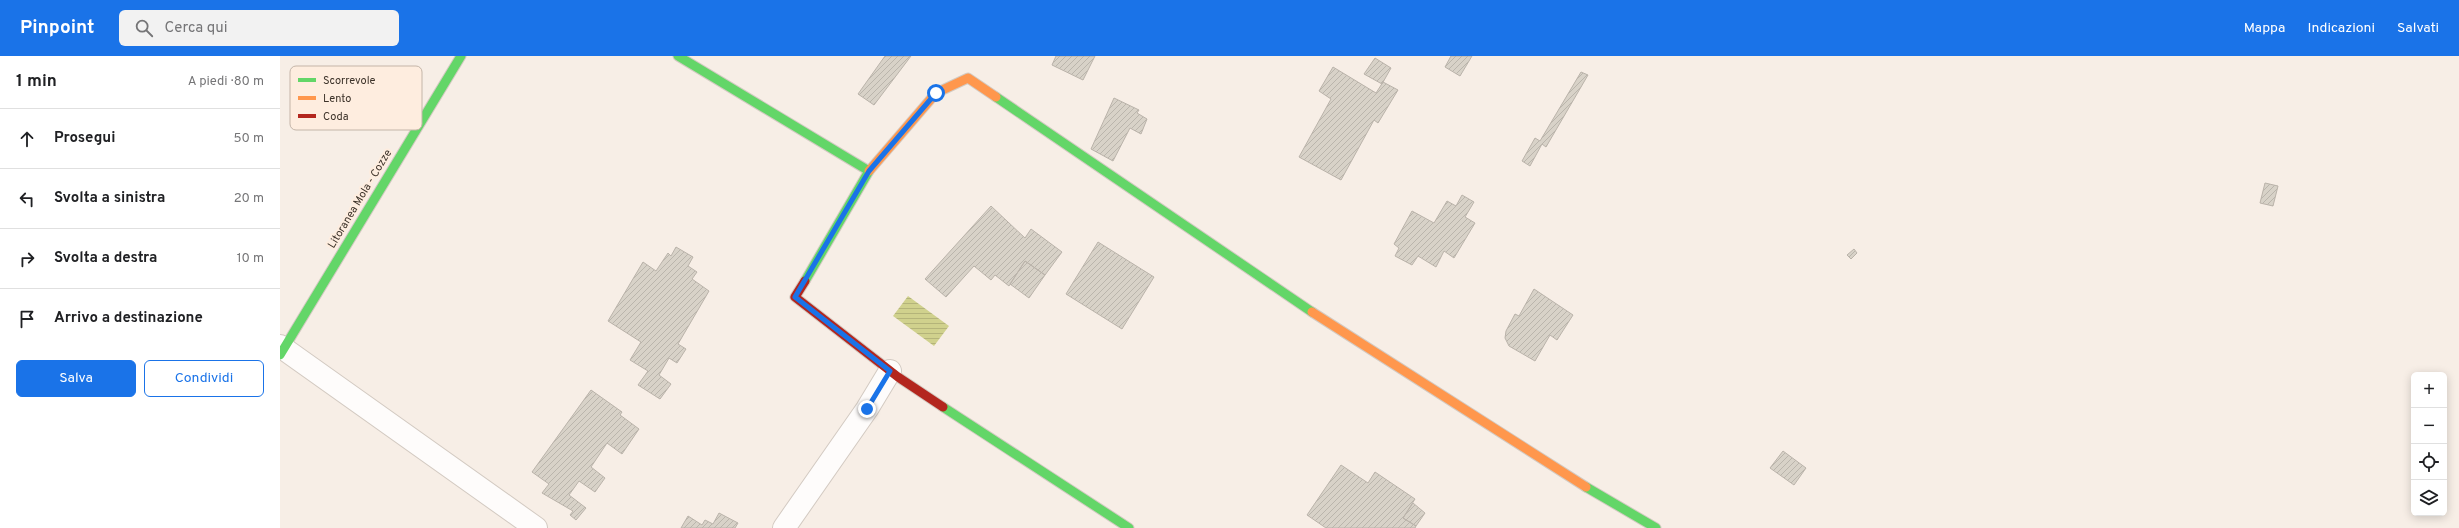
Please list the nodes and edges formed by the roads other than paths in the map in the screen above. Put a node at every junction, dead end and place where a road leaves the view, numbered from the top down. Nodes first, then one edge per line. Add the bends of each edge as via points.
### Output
1 (461, 56) edge
2 (678, 56) edge
3 (422, 120) edge
4 (416, 130) edge
5 (869, 171) junction
6 (281, 350) edge
7 (890, 371) junction
8 (536, 528) edge
9 (784, 528) edge
10 (1129, 528) edge
11 (1656, 528) edge

1 - 3 street, Litoranea Mola - Cozze
2 - 5 street
4 - 6 street, Litoranea Mola - Cozze
5 - 7 street via 795,297
5 - 11 street via 936,93 968,78 1272,287 1606,500
6 - 8 street
7 - 9 street via 867,409
7 - 10 street

